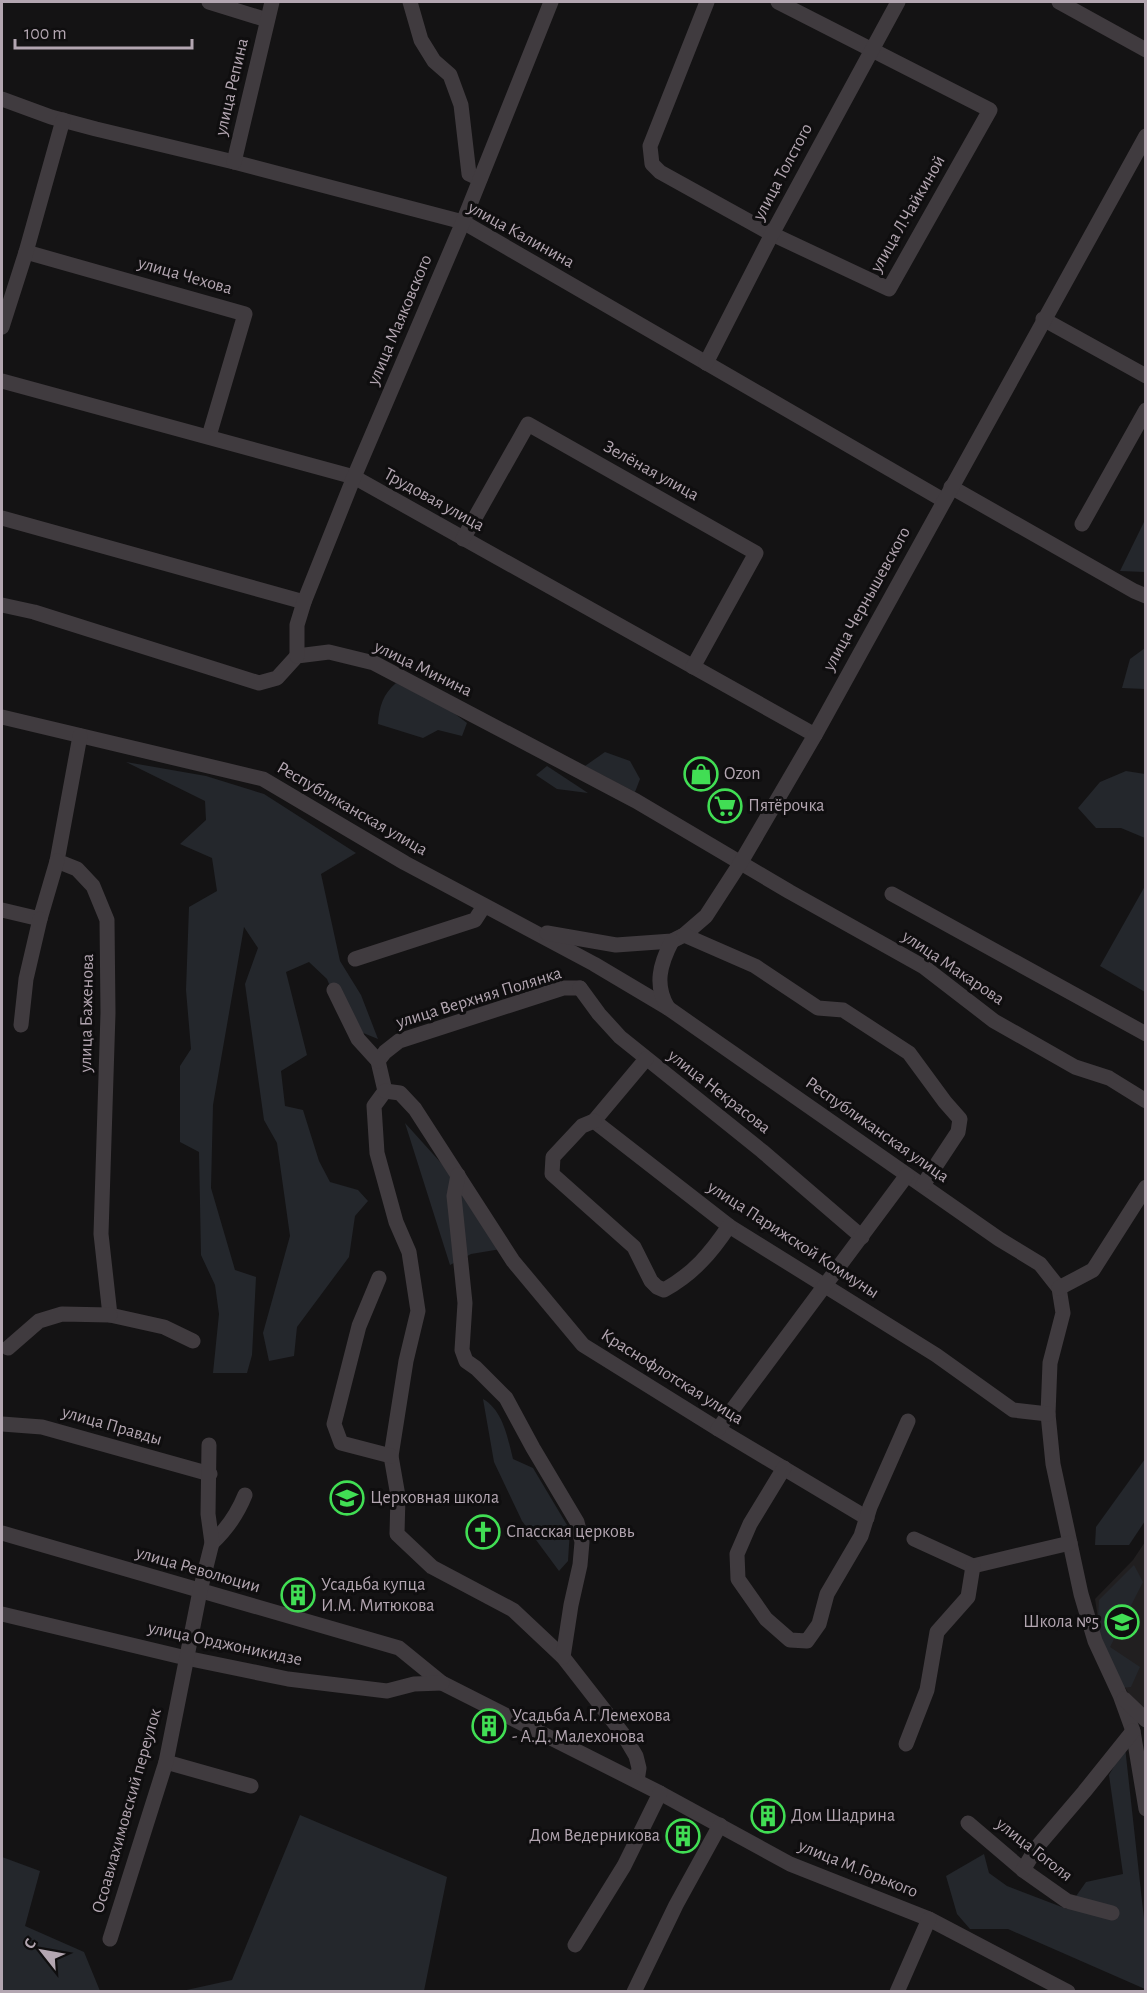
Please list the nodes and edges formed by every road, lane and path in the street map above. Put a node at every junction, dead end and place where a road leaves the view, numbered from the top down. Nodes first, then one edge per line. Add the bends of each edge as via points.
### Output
1 (209, 2) edge
2 (272, 2) edge
3 (410, 2) edge
4 (551, 2) edge
5 (707, 2) edge
6 (778, 2) edge
7 (898, 2) edge
8 (1059, 2) edge
9 (267, 20) junction
10 (871, 49) junction
11 (1146, 50) edge
12 (2, 99) edge
13 (63, 120) junction
14 (1146, 136) edge
15 (234, 162) junction
16 (480, 179) junction
17 (463, 222) junction
18 (772, 234) junction
19 (26, 252) junction
20 (1043, 319) junction
21 (2, 327) edge
22 (706, 363) junction
23 (1146, 376) edge
24 (2, 381) edge
25 (1146, 410) edge
26 (209, 436) junction
27 (354, 477) junction
28 (947, 494) junction
29 (2, 518) edge
30 (1082, 524) dead end
31 (463, 539) junction
32 (1146, 596) edge
33 (304, 602) junction
34 (2, 605) edge
35 (297, 656) junction
36 (693, 667) junction
37 (2, 717) edge
38 (815, 735) junction
39 (80, 736) junction
40 (57, 861) junction
41 (741, 862) junction
42 (892, 894) dead end
43 (484, 906) junction
44 (2, 910) edge
45 (40, 919) junction
46 (532, 931) junction
47 (678, 938) junction
48 (355, 959) dead end
49 (594, 964) junction
50 (580, 988) junction
51 (334, 990) dead end
52 (668, 1008) junction
53 (21, 1025) dead end
54 (1146, 1034) edge
55 (646, 1059) junction
56 (378, 1061) junction
57 (385, 1091) junction
58 (1146, 1101) edge
59 (594, 1121) junction
60 (458, 1175) junction
61 (908, 1175) junction
62 (923, 1185) junction
63 (1146, 1187) edge
64 (1141, 1206) edge
65 (729, 1226) junction
66 (862, 1237) junction
67 (379, 1278) dead end
68 (825, 1286) junction
69 (1059, 1288) junction
70 (111, 1315) junction
71 (193, 1341) dead end
72 (8, 1348) dead end
73 (1048, 1414) junction
74 (908, 1421) dead end
75 (2, 1424) edge
76 (718, 1429) junction
77 (209, 1445) dead end
78 (391, 1456) junction
79 (784, 1468) junction
80 (210, 1474) junction
81 (245, 1495) dead end
82 (867, 1518) junction
83 (2, 1533) edge
84 (914, 1539) dead end
85 (212, 1543) junction
86 (1070, 1543) junction
87 (973, 1566) junction
88 (200, 1591) junction
89 (2, 1614) edge
90 (186, 1658) junction
91 (563, 1658) junction
92 (442, 1683) junction
93 (1120, 1695) junction
94 (1146, 1720) edge
95 (1133, 1731) junction
96 (906, 1743) dead end
97 (166, 1762) junction
98 (637, 1782) junction
99 (251, 1786) dead end
100 (660, 1793) junction
101 (1146, 1809) edge
102 (968, 1823) dead end
103 (720, 1826) junction
104 (1023, 1870) junction
105 (1112, 1913) dead end
106 (929, 1919) junction
107 (110, 1939) dead end
108 (574, 1945) dead end
109 (634, 1992) edge
110 (897, 1992) edge
111 (1068, 1992) edge

1 - 9 street, улица Репина
2 - 9 street, улица Репина
3 - 16 street via 421,40 434,61 450,75 461,105 470,174
4 - 16 street, улица Маяковского
5 - 18 street, улица Л.Чайкиной via 650,146 652,164
6 - 10 street, улица Л.Чайкиной
7 - 10 street, улица Толстого
8 - 11 street
9 - 15 street, улица Репина
10 - 18 street, улица Толстого
10 - 18 street, улица Л.Чайкиной via 990,110 889,289
12 - 13 street, улица Калинина
13 - 15 street, улица Калинина
13 - 19 street
14 - 20 street, улица Чернышевского
15 - 17 street, улица Калинина
16 - 17 street, улица Маяковского
17 - 22 street, улица Калинина
17 - 27 street, улица Маяковского
18 - 22 street, улица Толстого
19 - 21 street
19 - 26 street, улица Чехова via 245,314
20 - 23 street
20 - 28 street, улица Чернышевского
22 - 28 street, улица Калинина
24 - 26 street, Трудовая улица
25 - 30 street
26 - 27 street, Трудовая улица
27 - 31 street, Трудовая улица
27 - 33 street, улица Маяковского
28 - 32 street, улица Калинина
28 - 38 street, улица Чернышевского
29 - 33 street
31 - 36 street, Трудовая улица
31 - 36 street, Зелёная улица via 528,424 756,553
33 - 35 street, улица Маяковского via 297,625
34 - 35 street via 260,683 277,678
35 - 41 street, улица Минина via 329,652 374,663 636,801
36 - 38 street, Трудовая улица
37 - 39 street, Республиканская улица
38 - 41 street, улица Чернышевского
39 - 40 street
39 - 43 street, Республиканская улица via 263,779
40 - 45 street
40 - 70 street, улица Баженова via 77,869 93,886 107,920 101,1234
41 - 47 street, улица Чернышевского via 705,916
41 - 58 street, улица Макарова via 924,968 994,1021 1075,1067 1109,1078
42 - 54 street, улица Макарова
43 - 46 street, Республиканская улица
43 - 48 street via 475,920
44 - 45 street
45 - 53 street via 26,979
46 - 47 street via 616,945
46 - 49 street, Республиканская улица
47 - 52 street via 662,961 659,982
47 - 62 street via 755,966 818,1008 843,1010 909,1053 960,1119 958,1132
49 - 50 street
49 - 52 street, Республиканская улица
50 - 55 street, улица Некрасова via 620,1037
50 - 56 street, улица Верхняя Полянка via 563,988 399,1041
51 - 56 street via 358,1039
52 - 61 street, Республиканская улица
55 - 59 street
55 - 66 street, улица Некрасова via 762,1150
56 - 57 street
57 - 60 street, Краснофлотская улица via 400,1093 415,1109
57 - 78 street via 374,1106 378,1153 396,1222 409,1251 418,1311
59 - 65 street, улица Парижской Коммуны
59 - 65 street via 582,1126 553,1158 552,1174 634,1247 657,1287 664,1290 680,1281 710,1254
60 - 76 street, Краснофлотская улица via 513,1261 583,1345
60 - 91 street via 454,1196 465,1303 462,1350 466,1360 506,1398 577,1522 582,1542
61 - 62 street, Республиканская улица
61 - 66 street
62 - 69 street, Республиканская улица via 1040,1264
63 - 64 street
64 - 69 street via 1093,1270
65 - 68 street, улица Парижской Коммуны
66 - 68 street
67 - 78 street via 359,1326 334,1424 341,1443
68 - 73 street, улица Парижской Коммуны via 936,1355 1013,1410
68 - 76 street
69 - 73 street via 1063,1313 1050,1363
70 - 71 street via 164,1327
70 - 72 street via 54,1316 39,1321
73 - 86 street via 1053,1464
74 - 82 street
75 - 80 street, улица Правды via 42,1427
76 - 79 street, Краснофлотская улица
77 - 80 street, Осоавиахимовский переулок
78 - 91 street via 398,1496 398,1534 432,1567 513,1610
79 - 82 street, Краснофлотская улица
79 - 82 street via 750,1524 738,1554 738,1579 766,1619 790,1640 807,1641 819,1624 827,1594 861,1536
80 - 85 street, Осоавиахимовский переулок via 208,1514
81 - 85 street via 227,1529
83 - 88 street, улица Революции
84 - 87 street
85 - 88 street, Осоавиахимовский переулок
86 - 87 street
86 - 93 street via 1095,1641
87 - 96 street via 968,1597 937,1632 927,1690
88 - 90 street, Осоавиахимовский переулок
88 - 92 street, улица Революции via 399,1648
89 - 90 street, улица Орджоникидзе
90 - 92 street, улица Орджоникидзе via 288,1678 387,1691 414,1683
90 - 97 street, Осоавиахимовский переулок
91 - 98 street via 623,1734 636,1756
92 - 98 street, улица М.Горького
93 - 94 street
93 - 95 street
95 - 101 street
95 - 104 street via 1037,1847
97 - 99 street
97 - 107 street, Осоавиахимовский переулок
98 - 100 street, улица М.Горького
100 - 103 street, улица М.Горького
100 - 108 street via 624,1866
102 - 104 street, улица Гоголя
103 - 106 street, улица М.Горького via 790,1864
103 - 109 street
104 - 105 street, улица Гоголя via 1067,1901
106 - 110 street
106 - 111 street, улица М.Горького

